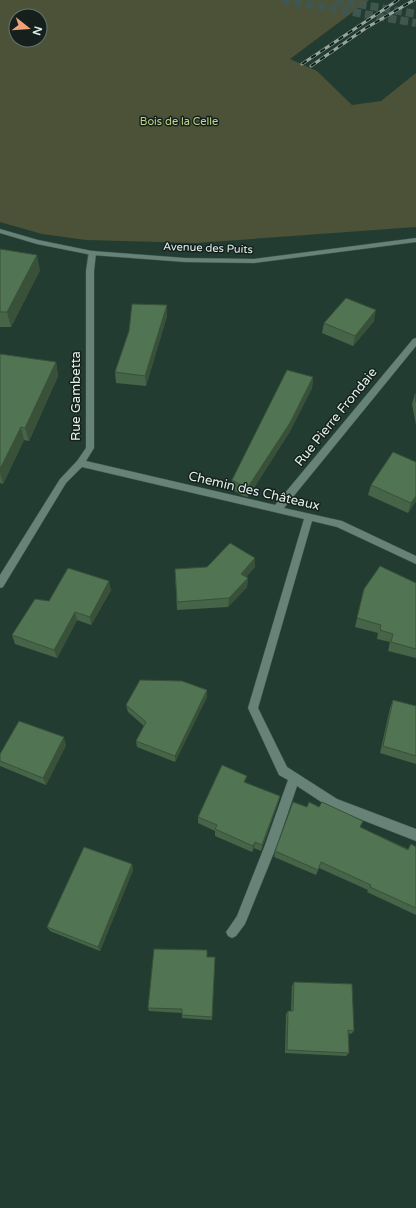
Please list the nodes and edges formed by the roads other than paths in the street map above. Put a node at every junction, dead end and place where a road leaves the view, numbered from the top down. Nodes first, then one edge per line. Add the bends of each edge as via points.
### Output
1 (0, 231) edge
2 (416, 240) edge
3 (92, 253) junction
4 (415, 344) edge
5 (80, 462) junction
6 (277, 510) junction
7 (309, 517) junction
8 (416, 560) edge
9 (0, 584) edge
10 (294, 778) junction
11 (416, 835) edge
12 (232, 932) dead end

1 - 3 street, Avenue des Puits via 37,242
2 - 3 street, Avenue des Puits via 254,261 185,260
3 - 5 street, Rue Gambetta via 90,448
4 - 6 street, Rue Pierre Frondaie
5 - 6 street, Chemin des Châteaux
5 - 9 street, Rue Gambetta via 63,481
6 - 7 street, Chemin des Châteaux
7 - 8 street, Chemin des Châteaux via 339,524
7 - 10 street via 253,708 283,771
10 - 11 street via 333,803
10 - 12 street via 241,920

